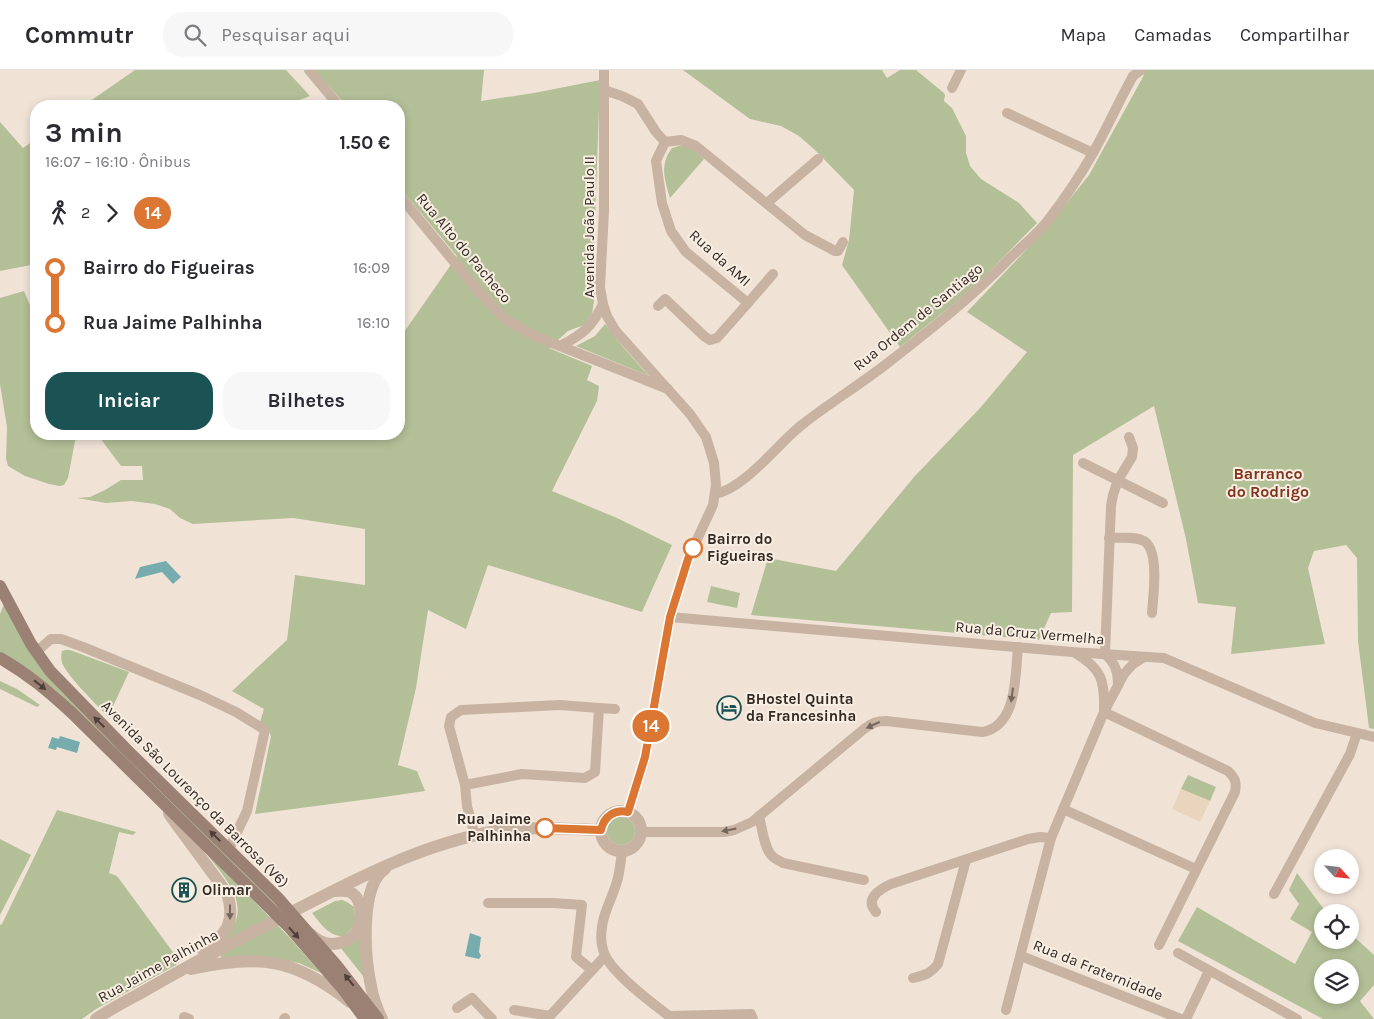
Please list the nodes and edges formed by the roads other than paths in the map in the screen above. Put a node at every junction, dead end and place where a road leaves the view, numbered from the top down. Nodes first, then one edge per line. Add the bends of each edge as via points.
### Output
1 (309, 70) edge
2 (604, 70) edge
3 (961, 70) edge
4 (1134, 72) edge
5 (952, 88) dead end
6 (604, 90) junction
7 (334, 100) edge
8 (1007, 113) dead end
9 (665, 142) junction
10 (1093, 153) junction
11 (818, 159) dead end
12 (405, 202) edge
13 (767, 203) junction
14 (843, 242) dead end
15 (773, 274) dead end
16 (748, 303) junction
17 (603, 304) junction
18 (658, 306) dead end
19 (560, 346) junction
20 (669, 390) junction
21 (1129, 437) dead end
22 (1084, 463) dead end
23 (1118, 480) junction
24 (715, 494) junction
25 (1163, 503) dead end
26 (1109, 538) junction
27 (0, 586) edge
28 (1152, 613) dead end
29 (670, 617) junction
30 (1018, 647) junction
31 (36, 652) junction
32 (1072, 652) junction
33 (1111, 656) junction
34 (1144, 657) junction
35 (0, 658) edge
36 (1101, 680) junction
37 (1118, 686) junction
38 (599, 708) junction
39 (615, 710) dead end
40 (1104, 712) junction
41 (1357, 733) junction
42 (1374, 737) edge
43 (465, 785) junction
44 (158, 798) junction
45 (1063, 809) junction
46 (628, 812) junction
47 (759, 816) junction
48 (601, 830) junction
49 (641, 832) junction
50 (475, 836) junction
51 (1051, 838) junction
52 (229, 849) junction
53 (622, 851) junction
54 (966, 860) junction
55 (398, 861) junction
56 (1196, 869) junction
57 (864, 880) dead end
58 (332, 892) junction
59 (1274, 894) dead end
60 (488, 903) dead end
61 (876, 912) dead end
62 (309, 933) junction
63 (1159, 945) dead end
64 (1178, 954) dead end
65 (605, 956) junction
66 (1021, 956) junction
67 (592, 970) junction
68 (1209, 971) junction
69 (174, 974) junction
70 (913, 978) dead end
71 (356, 1007) junction
72 (458, 1008) dead end
73 (514, 1010) dead end
74 (1006, 1010) dead end
75 (669, 1018) edge
76 (96, 1019) edge
77 (365, 1019) edge
78 (380, 1019) edge
79 (492, 1019) edge
80 (753, 1019) edge
81 (1181, 1019) edge
82 (1186, 1019) edge
83 (1297, 1019) edge

1 - 7 street
2 - 6 street, Avenida João Paulo II
3 - 5 street
4 - 10 street, Rua Ordem de Santiago
6 - 9 street via 638,104
6 - 17 street, Avenida João Paulo II via 600,287
8 - 10 street
9 - 13 street via 680,140 696,146
9 - 16 street, Rua da AMI via 656,161 662,204 671,232 686,252
10 - 24 street, Rua Ordem de Santiago via 1048,221 990,278 888,363 802,425 743,480
11 - 13 street
12 - 19 street, Rua Alto do Pacheco via 505,319
13 - 14 street via 805,234 834,251 838,251
15 - 16 street, Rua da AMI
16 - 18 street, Rua da AMI via 718,338 710,340 665,299
17 - 19 street via 588,328
17 - 20 street, Avenida João Paulo II via 615,330
19 - 20 street, Rua Alto do Pacheco
20 - 24 street, Avenida João Paulo II via 706,437 714,463
21 - 23 street via 1132,457
22 - 23 street
23 - 25 street
23 - 26 street via 1111,506
24 - 29 street, Avenida João Paulo II via 711,511 688,559
26 - 28 street via 1137,539 1149,545 1154,561
26 - 33 street
27 - 31 main road, Avenida São Lourenço da Barrosa (V6)
29 - 30 street, Rua da Cruz Vermelha
29 - 46 street, Avenida João Paulo II via 645,757
30 - 32 street, Rua da Cruz Vermelha
30 -> 47 street via 1012,702 998,726 982,732 886,721 872,723
52 -> 31 main road, Avenida São Lourenço da Barrosa (V6) via 70,693
31 - 52 street via 51,639 61,639 200,695 266,730 247,811
32 - 33 street, Rua da Cruz Vermelha
32 - 36 street via 1096,668
33 - 34 street, Rua da Cruz Vermelha
33 - 36 street
33 - 37 street via 1118,674
34 - 37 street, Rua da Fraternidade via 1124,674
34 - 41 street, Rua da Cruz Vermelha via 1173,661 1315,722
35 -> 44 main road, Avenida São Lourenço da Barrosa (V6) via 46,689
36 - 40 street via 1105,691
37 - 40 street, Rua da Fraternidade
38 - 39 street
38 - 43 street via 595,772 585,778 522,774
38 - 43 street via 560,705 461,710 451,717 449,726
40 - 45 street, Rua da Fraternidade
40 - 56 street via 1228,770 1234,776 1235,792
41 - 42 street, Rua da Cruz Vermelha
41 - 59 street via 1350,754
43 - 50 street
44 -> 69 street via 227,894 231,906 230,919 216,942 190,958
44 -> 71 main road, Avenida São Lourenço da Barrosa (V6) via 290,928
45 - 51 street, Rua da Fraternidade
45 - 56 street
46 - 48 street via 612,813
46 - 49 street via 638,820
47 -> 49 street via 744,826 724,832
47 - 57 street via 767,847 776,859
48 - 50 street, Rua Jaime Palhinha via 537,828
48 - 53 street via 607,845
49 - 53 street via 634,847
50 - 55 street, Rua Jaime Palhinha via 448,842
51 - 54 street via 1028,839
51 - 66 street, Rua da Fraternidade
52 - 62 main road, Avenida São Lourenço da Barrosa (V6)
53 - 65 street via 618,878 601,931
54 - 61 street via 879,890 872,902
54 - 70 street via 938,964 932,971
55 - 58 street, Rua Jaime Palhinha
55 - 78 street via 375,878 368,902 370,980
56 - 63 street
58 - 62 street via 352,892 358,898 358,927 345,941 335,944 320,941
58 - 69 street, Rua Jaime Palhinha
60 - 67 street via 582,905 576,957
78 -> 62 main road, Avenida São Lourenço da Barrosa (V6)
64 - 68 street
65 - 67 street
65 - 75 street
66 - 74 street
66 - 81 street, Rua da Fraternidade
67 - 73 street via 550,1016
68 - 82 street
68 - 83 street
69 - 71 street via 230,962 272,963 309,974
69 - 76 street, Rua Jaime Palhinha
71 - 77 main road, Avenida São Lourenço da Barrosa (V6)
72 - 79 street via 472,998
75 - 80 street via 751,1014

